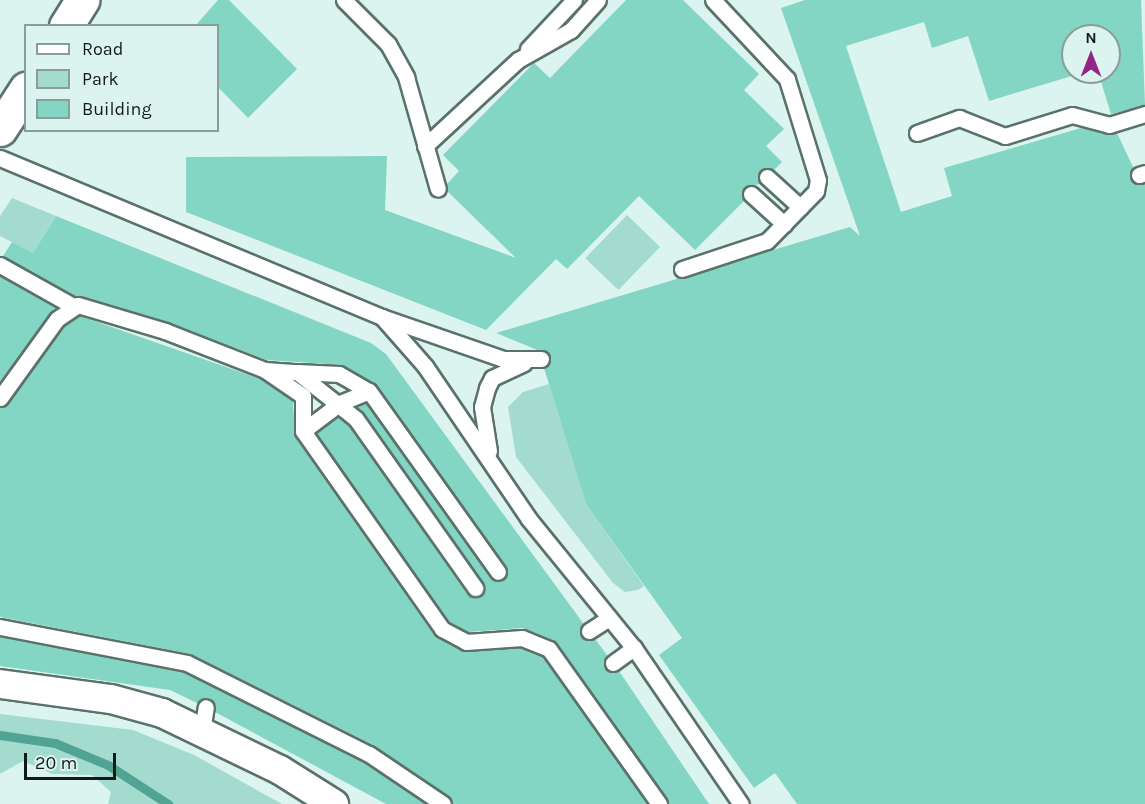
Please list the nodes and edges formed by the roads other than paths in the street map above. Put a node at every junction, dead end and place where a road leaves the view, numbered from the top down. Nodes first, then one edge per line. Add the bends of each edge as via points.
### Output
1 (82, 0) edge
2 (344, 0) edge
3 (574, 0) edge
4 (598, 0) edge
5 (713, 0) edge
6 (67, 24) edge
7 (518, 60) junction
8 (24, 92) edge
9 (1145, 114) edge
10 (0, 129) edge
11 (917, 133) dead end
12 (426, 146) junction
13 (0, 158) edge
14 (767, 177) dead end
15 (438, 189) dead end
16 (751, 194) dead end
17 (800, 207) junction
18 (784, 224) junction
19 (0, 265) edge
20 (682, 269) dead end
21 (73, 306) junction
22 (382, 317) junction
23 (541, 359) dead end
24 (524, 363) junction
25 (265, 370) junction
26 (297, 372) junction
27 (369, 391) junction
28 (0, 398) edge
29 (340, 403) junction
30 (303, 431) junction
31 (495, 469) junction
32 (498, 572) dead end
33 (475, 588) dead end
34 (609, 618) junction
35 (0, 627) edge
36 (589, 631) dead end
37 (634, 648) junction
38 (613, 663) dead end
39 (4, 679) edge
40 (334, 804) edge
41 (443, 804) edge
42 (659, 804) edge
43 (741, 804) edge

1 - 6 street
2 - 12 lane via 388,44 406,77
3 - 7 lane
4 - 7 lane via 571,30
5 - 17 lane via 787,79 818,180
7 - 12 lane
8 - 10 street
9 - 11 lane via 1109,125 1072,115 1005,136 960,118
12 - 15 lane
13 - 22 lane
14 - 17 lane
16 - 18 lane
17 - 18 lane
18 - 20 lane via 767,241
19 - 21 lane
21 - 25 lane via 93,306
21 - 28 lane via 57,319
22 - 24 lane
22 - 31 lane via 424,366
23 - 24 lane
24 - 31 lane via 492,378 482,407
25 - 26 lane
25 - 30 lane via 303,396
26 - 27 lane via 339,374
26 - 29 lane
27 - 29 lane
27 - 32 lane
29 - 30 lane
29 - 33 lane
30 - 42 lane via 442,629 466,642 522,638 549,649
31 - 34 lane
34 - 36 lane
34 - 37 lane
35 - 41 lane via 187,663 369,754
37 - 38 lane
37 - 43 lane
39 - 40 street via 112,691 204,719

